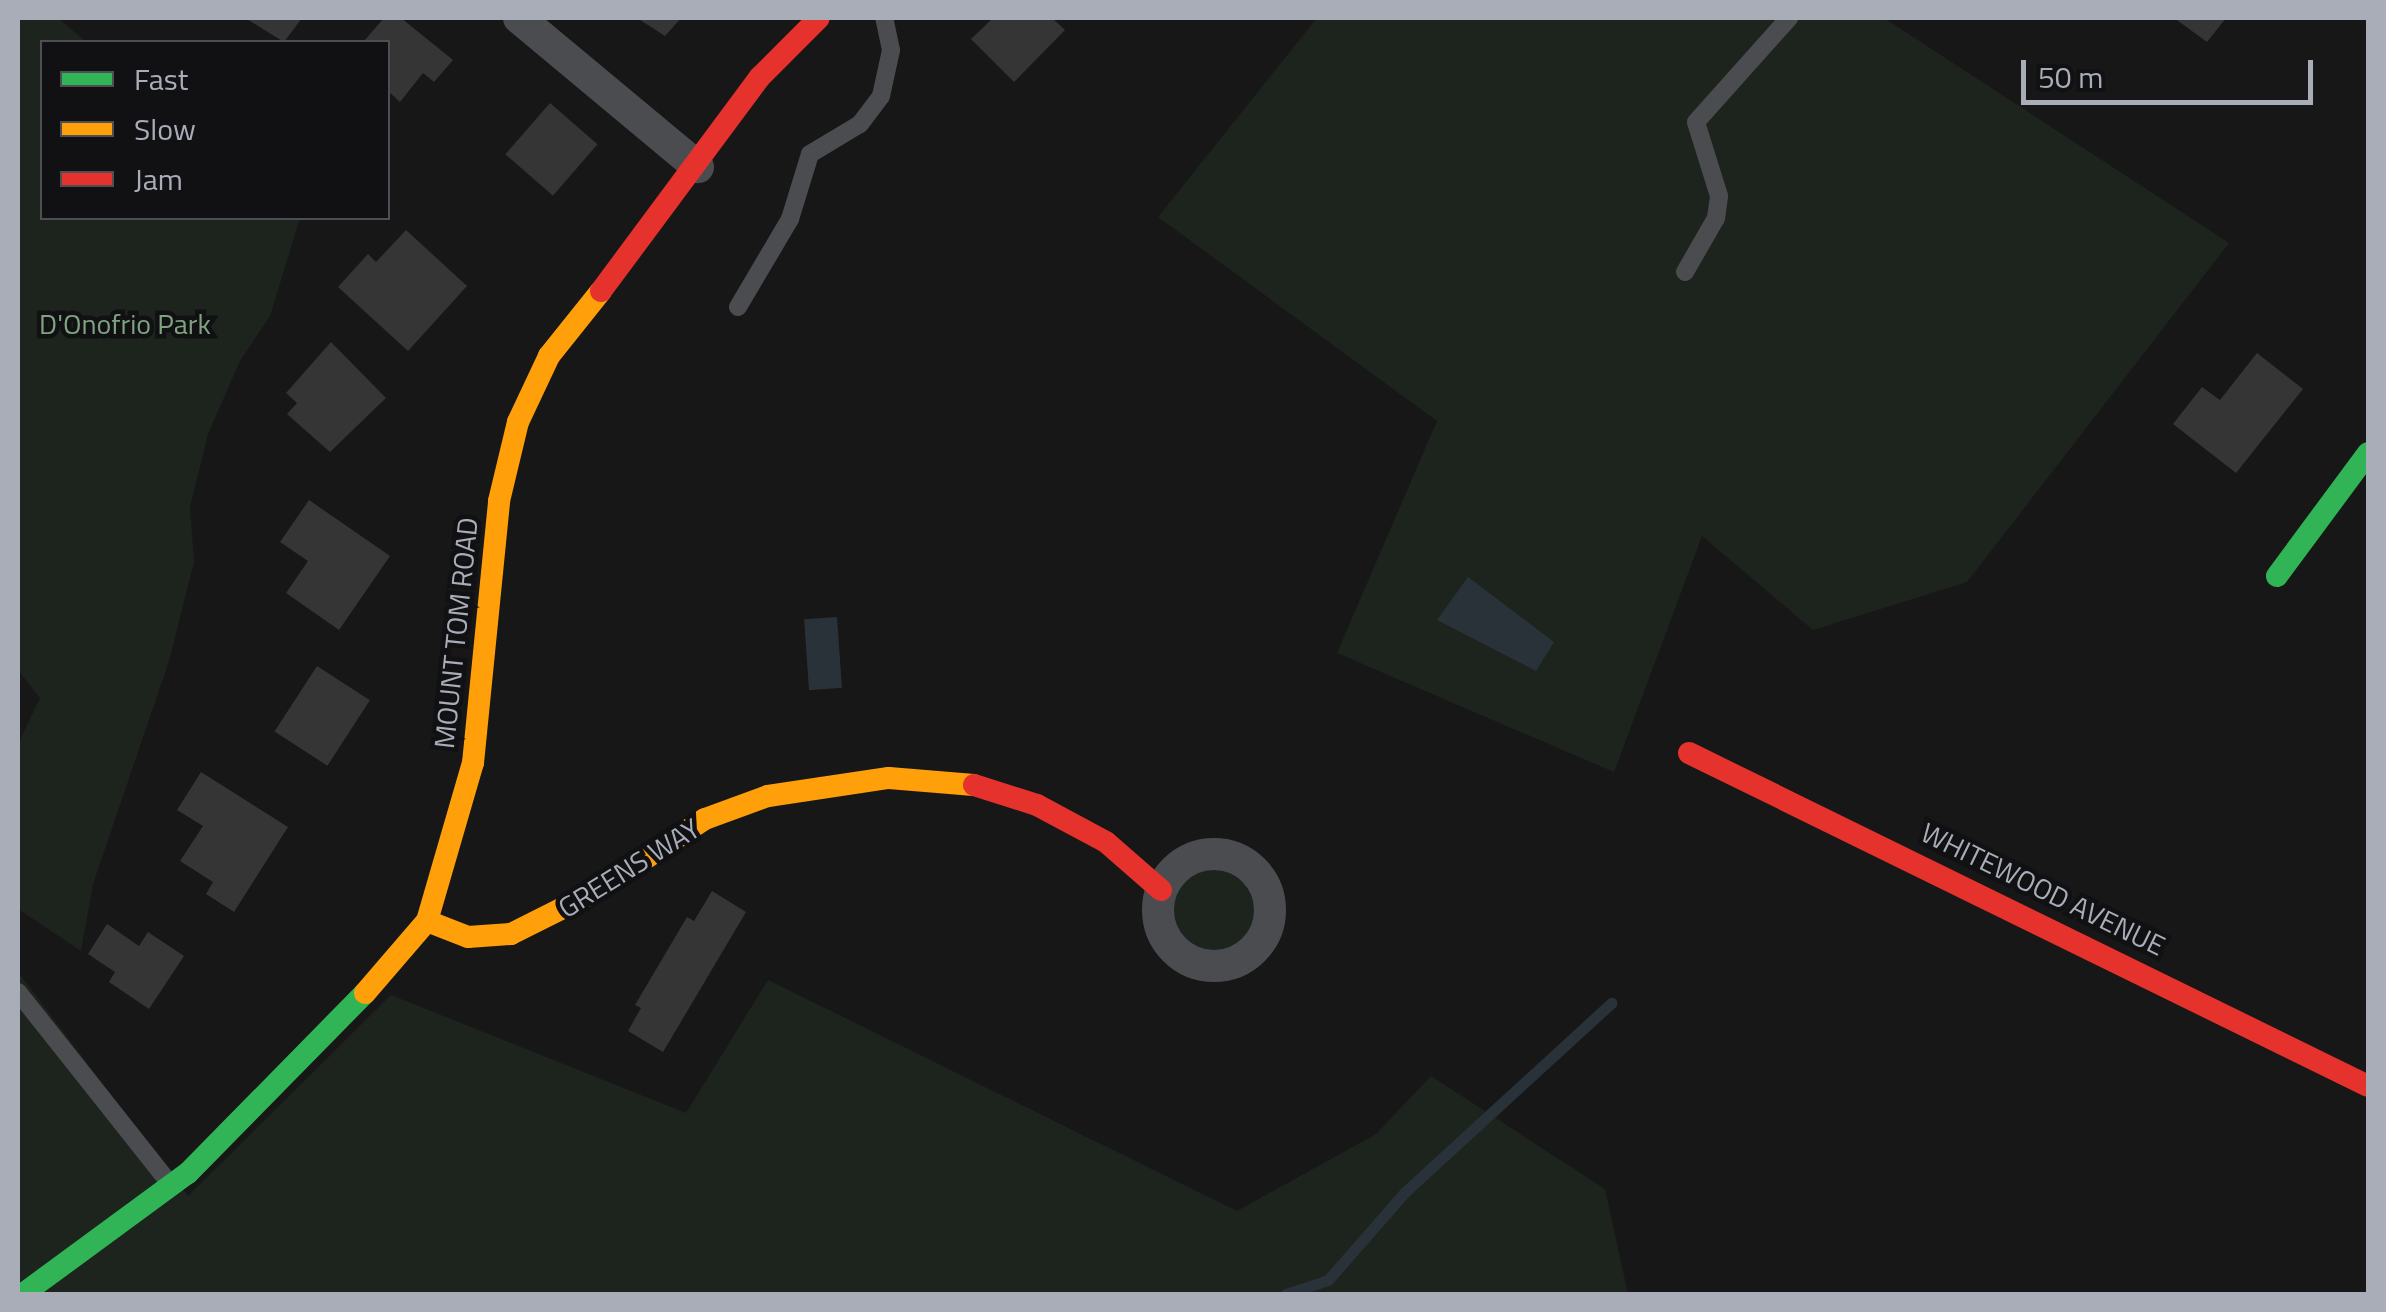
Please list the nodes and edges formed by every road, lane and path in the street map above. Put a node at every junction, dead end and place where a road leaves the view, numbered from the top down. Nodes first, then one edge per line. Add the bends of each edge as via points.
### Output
1 (518, 18) edge
2 (820, 18) edge
3 (884, 18) edge
4 (1789, 18) edge
5 (698, 167) junction
6 (1685, 272) dead end
7 (738, 308) dead end
8 (2368, 452) edge
9 (2277, 576) dead end
10 (1689, 753) dead end
11 (1161, 890) dead end
12 (427, 921) junction
13 (18, 992) edge
14 (2368, 1086) edge
15 (171, 1186) junction
16 (23, 1294) edge

1 - 5 street
2 - 5 street, MOUNT TOM ROAD via 760,77
3 - 7 lane via 891,50 881,96 860,124 810,154 790,219
4 - 6 lane via 1696,122 1720,196 1716,218
5 - 12 street, MOUNT TOM ROAD via 549,356 518,422 498,501 474,764
8 - 9 street
10 - 14 street, WHITEWOOD AVENUE
11 - 12 street, GREENS WAY via 1106,842 1037,805 971,784 889,778 768,796 705,819 595,892 511,934 468,937
12 - 15 street, MOUNT TOM ROAD via 327,1037
13 - 15 lane
15 - 16 street, MOUNT TOM ROAD

